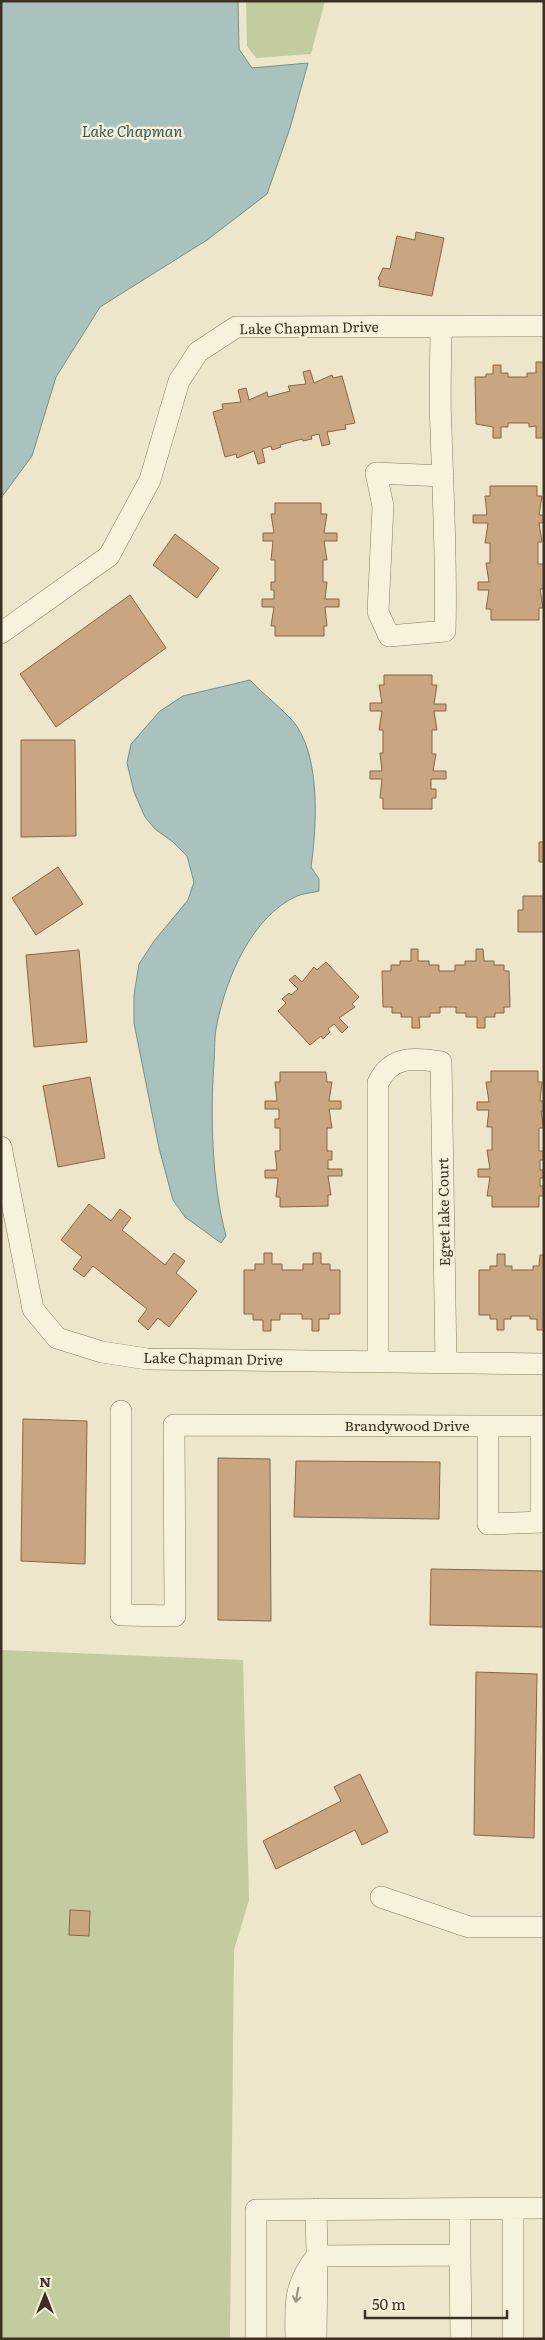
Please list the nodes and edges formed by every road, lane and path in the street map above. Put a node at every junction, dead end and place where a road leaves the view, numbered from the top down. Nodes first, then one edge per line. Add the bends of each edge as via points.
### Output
1 (544, 326) edge
2 (441, 327) junction
3 (443, 476) junction
4 (1, 633) edge
5 (1, 1147) edge
6 (378, 1362) junction
7 (446, 1363) junction
8 (544, 1364) edge
9 (121, 1411) dead end
10 (488, 1426) junction
11 (542, 1522) edge
12 (381, 1897) dead end
13 (544, 1927) edge
14 (513, 2208) junction
15 (544, 2208) edge
16 (460, 2209) junction
17 (316, 2210) junction
18 (460, 2254) junction
19 (317, 2256) junction
20 (256, 2339) edge
21 (296, 2339) edge
22 (316, 2339) edge
23 (462, 2339) edge
24 (513, 2339) edge

1 - 2 street, Lake Chapman Drive
2 - 3 street
2 - 4 street, Lake Chapman Drive via 236,327 198,352 179,381 150,480 109,556
3 - 3 street via 447,571 445,630 389,636 378,612 383,506 376,473
5 - 6 street, Lake Chapman Drive via 33,1309 58,1338 102,1352 147,1359
6 - 7 street, Lake Chapman Drive
6 - 7 street, Egret lake Court via 378,1083 383,1072 398,1061 417,1058 441,1062
7 - 8 street, Lake Chapman Drive
9 - 10 street, Brandywood Drive via 121,1615 175,1616 174,1425
10 - 11 street via 541,1426
10 - 11 street, Brandywood Drive via 488,1524
12 - 13 street via 469,1926
14 - 15 street
14 - 16 street
14 - 24 street
16 - 17 street
16 - 18 street
17 - 19 street
17 - 20 street via 256,2210
18 - 19 street
18 - 23 street
19 -> 21 street via 305,2270 297,2290
19 - 22 street

